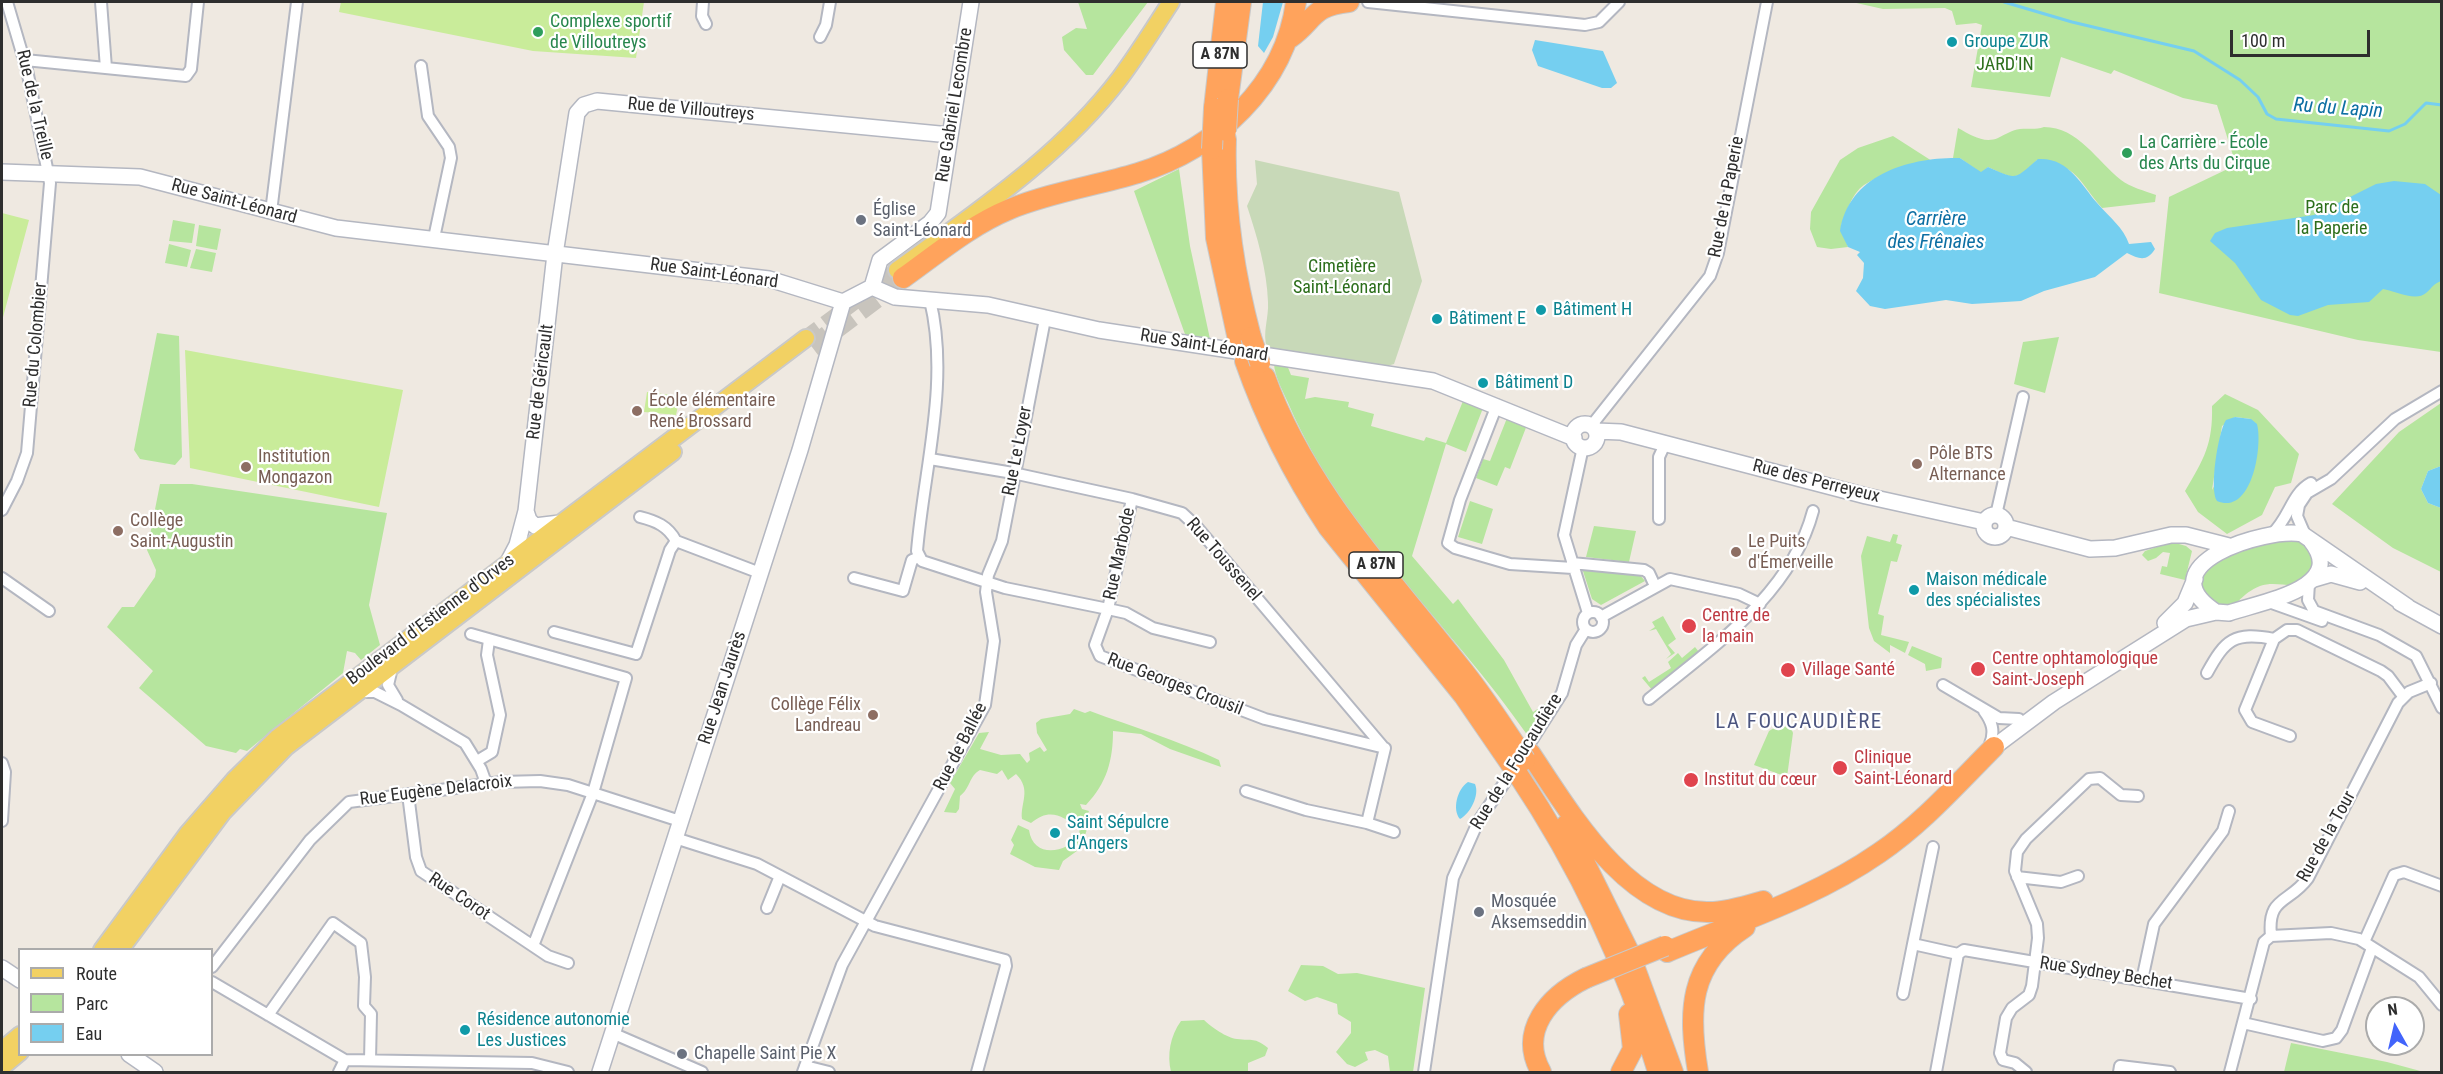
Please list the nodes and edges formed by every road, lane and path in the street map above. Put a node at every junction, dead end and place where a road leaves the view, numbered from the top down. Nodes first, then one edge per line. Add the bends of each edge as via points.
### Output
1 (7, 2) edge
2 (101, 2) edge
3 (198, 2) edge
4 (297, 2) edge
5 (703, 2) edge
6 (830, 2) edge
7 (971, 2) edge
8 (1171, 2) edge
9 (1226, 2) edge
10 (1241, 2) edge
11 (1296, 2) edge
12 (1349, 2) edge
13 (1368, 2) edge
14 (1619, 2) edge
15 (1767, 2) edge
16 (1389, 3) edge
17 (706, 24) dead end
18 (820, 37) dead end
19 (1286, 41) junction
20 (25, 60) junction
21 (421, 66) dead end
22 (106, 68) junction
23 (1221, 104) junction
24 (950, 135) junction
25 (2, 172) edge
26 (49, 174) junction
27 (271, 212) junction
28 (434, 238) junction
29 (555, 254) junction
30 (900, 274) joint
31 (872, 287) junction
32 (930, 300) junction
33 (843, 302) junction
34 (1045, 319) junction
35 (1253, 362) junction
36 (2442, 391) edge
37 (2023, 397) dead end
38 (1497, 405) junction
39 (1586, 435) junction
40 (1665, 444) junction
41 (930, 459) junction
42 (2336, 472) junction
43 (1013, 473) junction
44 (1132, 499) junction
45 (2, 510) edge
46 (526, 511) junction
47 (1813, 511) dead end
48 (640, 518) dead end
49 (1990, 518) junction
50 (1659, 519) dead end
51 (560, 523) junction
52 (2272, 534) junction
53 (2181, 536) junction
54 (2309, 539) junction
55 (676, 541) junction
56 (2235, 547) junction
57 (919, 557) junction
58 (506, 564) junction
59 (1572, 566) junction
60 (760, 573) junction
61 (2196, 574) junction
62 (2, 578) edge
63 (854, 578) dead end
64 (2312, 581) junction
65 (987, 582) junction
66 (1655, 586) junction
67 (2266, 601) junction
68 (1760, 604) junction
69 (2408, 607) junction
70 (1108, 609) junction
71 (49, 611) dead end
72 (2216, 612) junction
73 (1588, 613) junction
74 (1601, 617) junction
75 (2442, 626) edge
76 (1586, 630) junction
77 (554, 632) dead end
78 (471, 634) dead end
79 (2274, 639) junction
80 (489, 640) junction
81 (1210, 642) dead end
82 (2395, 644) junction
83 (394, 664) junction
84 (2207, 673) dead end
85 (2431, 683) junction
86 (1943, 685) dead end
87 (356, 692) junction
88 (2403, 696) junction
89 (1648, 699) dead end
90 (401, 705) junction
91 (1982, 708) junction
92 (2442, 708) edge
93 (2019, 719) junction
94 (2290, 736) dead end
95 (1992, 746) junction
96 (1385, 748) junction
97 (1521, 757) junction
98 (477, 761) junction
99 (2, 763) edge
100 (486, 783) junction
101 (1246, 791) dead end
102 (593, 793) junction
103 (408, 794) junction
104 (2138, 796) dead end
105 (1931, 810) junction
106 (2229, 811) dead end
107 (2, 821) edge
108 (680, 821) junction
109 (1367, 823) junction
110 (1394, 832) dead end
111 (1556, 837) junction
112 (675, 838) junction
113 (1933, 847) dead end
114 (1878, 851) junction
115 (780, 876) junction
116 (2078, 876) dead end
117 (2017, 877) junction
118 (2442, 886) edge
119 (1806, 888) junction
120 (767, 908) dead end
121 (864, 920) junction
122 (2271, 936) junction
123 (1913, 944) junction
124 (2368, 945) junction
125 (533, 946) junction
126 (103, 948) edge
127 (122, 948) edge
128 (1666, 949) junction
129 (1960, 953) junction
130 (568, 963) dead end
131 (2034, 963) junction
132 (213, 965) edge
133 (2, 968) edge
134 (18, 979) edge
135 (2142, 980) junction
136 (1587, 981) junction
137 (213, 983) edge
138 (1903, 994) dead end
139 (2251, 999) junction
140 (2442, 1005) edge
141 (268, 1015) junction
142 (2243, 1023) junction
143 (612, 1033) junction
144 (18, 1037) edge
145 (2, 1050) edge
146 (18, 1054) edge
147 (137, 1056) edge
148 (345, 1060) junction
149 (370, 1060) junction
150 (2, 1067) edge
151 (804, 1069) edge
152 (155, 1072) edge
153 (339, 1072) edge
154 (568, 1072) edge
155 (600, 1072) edge
156 (702, 1072) edge
157 (829, 1072) edge
158 (977, 1072) edge
159 (1424, 1072) edge
160 (1541, 1072) edge
161 (1554, 1072) edge
162 (1621, 1072) edge
163 (1658, 1072) edge
164 (1673, 1072) edge
165 (1698, 1072) edge
166 (1936, 1072) edge
167 (2026, 1072) edge
168 (2119, 1072) edge
169 (2170, 1072) edge
170 (2230, 1072) edge

1 - 20 street, Rue de la Treille
2 - 22 street
3 - 22 street via 188,75
4 - 27 street
5 - 17 street
6 - 18 street
7 - 24 street, Rue Gabriel Lecombre
8 - 30 main road via 1119,80 1085,117 1027,171
9 - 23 highway, A 87N
10 - 23 highway, A 87N
11 - 19 highway
12 - 19 highway via 1329,4 1316,12
13 - 16 street
14 - 16 street via 1599,22 1585,25
15 - 39 street, Rue de la Paperie via 1718,253 1710,276
19 - 30 highway via 1250,102 1189,151 1139,172 1056,193 989,218
20 - 22 street
20 - 26 street, Rue de la Treille
21 - 28 street via 428,116 449,147 451,158
23 - 35 highway, A 87N, bridge via 1219,144 1244,336
24 - 29 street, Rue de Villoutreys via 597,101 584,105 577,113
24 - 31 street, Rue Gabriel Lecombre via 936,217 880,260
25 - 26 street, Rue Saint-Léonard
26 - 27 street, Rue Saint-Léonard via 140,177
26 - 45 street, Rue du Colombier via 27,453
27 - 28 street, Rue Saint-Léonard via 336,228
28 - 29 street, Rue Saint-Léonard
29 - 33 street, Rue Saint-Léonard via 769,279
29 - 46 street, Rue de Géricault
31 - 32 street, Rue Saint-Léonard via 895,297
31 - 33 street
32 - 34 street, Rue Saint-Léonard via 988,305
32 - 41 street via 937,380
33 - 60 street, Rue Jean Jaurès
34 - 38 street, Rue Saint-Léonard via 1433,381
34 - 43 street, Rue Le Loyer
35 - 97 highway, A 87N via 1319,487 1429,629 1490,695
35 - 97 highway, A 87N via 1270,429 1328,527 1464,696
36 - 42 street via 2395,419
37 - 49 street
38 - 39 street, Rue Saint-Léonard via 1554,428
38 - 59 street via 1460,500 1448,543 1510,564
39 - 40 street, Rue des Perreyeux via 1612,430
39 - 59 street, Rue de la Foucaudière via 1564,531
40 - 49 street, Rue des Perreyeux via 1866,496
40 - 50 street via 1659,458
41 - 43 street, Rue Toussenel
41 - 57 street via 917,544
42 - 52 street via 2300,490 2285,520
42 - 54 street via 2307,493 2299,505 2298,520
43 - 44 street, Rue Toussenel
43 - 65 street, Rue Le Loyer via 1002,541
44 - 70 street, Rue Marbode
44 - 96 street, Rue Toussenel via 1174,510 1190,519
46 - 51 street via 538,527
46 - 58 street, Rue de Géricault via 517,545
47 - 68 street via 1801,545
48 - 55 street via 656,521 672,532
49 - 53 street, Rue des Perreyeux via 1985,532 1991,536 2000,536 2006,527 2098,549 2166,535
51 - 58 main road, Boulevard d'Estienne d'Orves
51 - 83 main road, Boulevard d'Estienne d'Orves via 809,343
52 - 54 street via 2295,533
52 - 56 street
53 - 56 street, Rue des Perreyeux
53 - 61 street via 2197,549
54 - 64 street via 2320,558 2320,570
54 - 69 street
55 - 60 street
55 - 77 street via 636,654
56 - 61 street via 2214,554
57 - 63 street via 912,560 903,591
57 - 65 street via 927,564
58 - 126 main road, Boulevard d'Estienne d'Orves via 302,718 252,761 188,833
59 - 66 street via 1644,570
59 - 73 street, Rue de la Foucaudière
60 - 108 street, Rue Jean Jaurès
61 - 72 street via 2199,598
61 - 93 street via 2180,610 2163,624
62 - 71 street
64 - 67 street
64 - 69 street via 2331,574 2342,575
64 - 82 street via 2308,600 2314,611
65 - 70 street
65 - 121 street, Rue de Ballée via 994,641 985,705
66 - 68 street, Rue de la Foucaudière via 1670,579 1680,580 1739,594
66 - 74 street, Rue de la Foucaudière
67 - 72 street via 2229,613
67 - 82 street
68 - 89 street
69 - 75 street
70 - 81 street via 1126,613 1152,628
70 - 96 street, Rue Georges Crousil via 1095,645 1100,656 1265,719
72 - 95 street via 2186,619
73 - 74 street
73 - 76 street, Rue de la Foucaudière via 1583,620
74 - 76 street, Rue de la Foucaudière via 1599,630
76 - 159 street, Rue de la Foucaudière via 1576,645 1557,703 1480,818 1456,870
78 - 80 street
79 - 84 street via 2243,637 2226,642
79 - 88 street via 2287,630 2297,630 2381,671
79 - 94 street via 2245,710 2252,722
80 - 98 street, Rue Eugène Delacroix via 488,655 500,715 492,752
80 - 102 street via 626,678
82 - 85 street via 2416,656
83 - 87 main road, Boulevard d'Estienne d'Orves
83 - 90 street via 388,684
85 - 88 street
85 - 92 street
86 - 91 street
87 - 90 street via 375,692
87 - 127 main road, Boulevard d'Estienne d'Orves via 286,747 243,790
88 - 122 street, Rue de la Tour via 2308,878 2273,909
90 - 98 street via 465,743
91 - 93 street via 1998,718
91 - 95 street via 1991,720
93 - 95 street
95 - 105 highway
95 - 114 highway
96 - 109 street
97 - 111 highway, A 87N
97 - 119 highway via 1597,849 1632,882 1668,903 1694,911 1716,912
97 - 164 highway, A 87N via 1563,818 1603,896 1629,952
98 - 100 street
99 - 107 street
100 - 102 street, Rue Eugène Delacroix via 540,781
100 - 103 street, Rue Eugène Delacroix
101 - 109 street via 1306,810
102 - 108 street, Rue Eugène Delacroix
102 - 125 street
103 - 125 street, Rue Corot via 421,871
103 - 132 street, Rue Eugène Delacroix via 358,800 340,810 310,840
104 - 117 street via 2121,795 2100,778 2086,781 2022,843 2016,857
105 - 114 highway
105 - 165 highway via 1910,835 1872,864 1756,921 1720,947 1704,970 1693,1004
106 - 135 street via 2223,831 2154,924
108 - 112 street, Rue Jean Jaurès
109 - 110 street
111 - 162 highway via 1629,1015 1633,1048
111 - 163 highway, A 87N via 1629,988
112 - 115 street via 757,864
112 - 143 street, Rue Jean Jaurès
113 - 123 street
114 - 119 highway
114 - 128 highway via 1810,891
115 - 120 street
115 - 121 street
116 - 117 street via 2061,882
117 - 131 street via 2037,924
118 - 124 street via 2404,872 2394,874
119 - 128 highway
121 - 151 street, Rue de Ballée via 826,1003
121 - 158 street via 1006,961
122 - 124 street via 2337,933
122 - 139 street, Rue de la Tour via 2264,942
123 - 129 street, Rue Sydney Bechet
123 - 138 street
124 - 140 street via 2420,977
124 - 142 street via 2342,1030 2336,1038 2320,1041
125 - 130 street, Rue Corot
128 - 136 highway
129 - 131 street, Rue Sydney Bechet via 1964,950
129 - 166 street
131 - 135 street, Rue Sydney Bechet
131 - 167 street via 2028,995 2006,1018 2000,1052 2003,1060
133 - 134 street
135 - 139 street, Rue Sydney Bechet
136 - 160 highway via 1561,993 1540,1015 1533,1041
136 - 161 highway via 1560,1007 1546,1028 1544,1052
137 - 141 street
139 - 142 street, Rue de la Tour
141 - 148 street
141 - 149 street via 333,923 361,943 364,1006 371,1014
142 - 170 street, Rue de la Tour
143 - 155 street, Rue Jean Jaurès
143 - 156 street
144 - 145 main road
146 - 150 main road
147 - 152 street
148 - 149 street
148 - 153 street
149 - 154 street via 532,1063
151 - 157 street
168 - 169 street via 2120,1066

